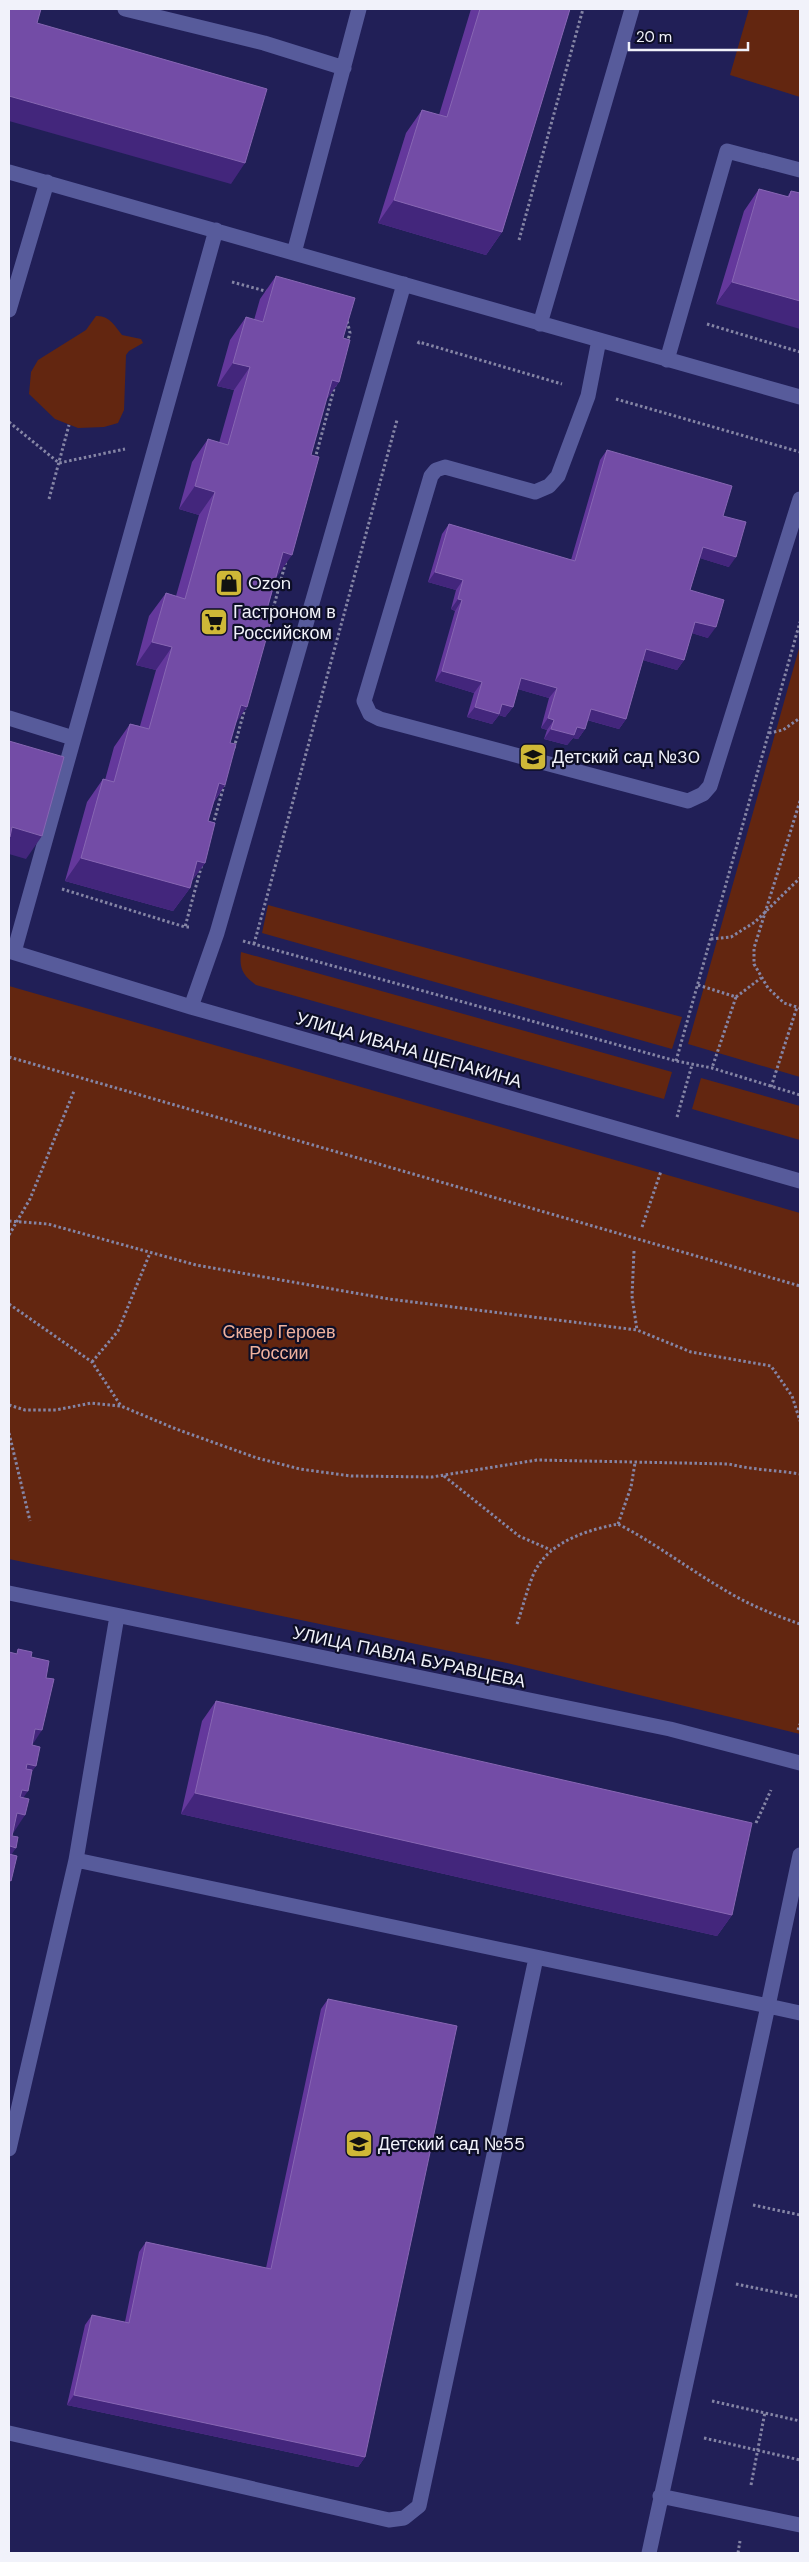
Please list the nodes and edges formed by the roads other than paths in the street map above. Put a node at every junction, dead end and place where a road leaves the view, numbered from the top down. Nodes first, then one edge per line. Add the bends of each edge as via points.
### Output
1 (125, 9) edge
2 (359, 9) edge
3 (632, 9) edge
4 (344, 68) junction
5 (800, 170) edge
6 (9, 172) edge
7 (47, 182) junction
8 (216, 230) junction
9 (294, 253) junction
10 (404, 284) junction
11 (9, 310) edge
12 (540, 324) junction
13 (599, 340) junction
14 (667, 360) junction
15 (800, 398) edge
16 (800, 500) edge
17 (9, 718) edge
18 (72, 738) junction
19 (11, 952) edge
20 (191, 1007) junction
21 (800, 1181) edge
22 (9, 1594) edge
23 (117, 1616) junction
24 (800, 1763) edge
25 (800, 1855) edge
26 (76, 1860) junction
27 (536, 1958) junction
28 (768, 2006) junction
29 (800, 2013) edge
30 (9, 2149) edge
31 (9, 2433) edge
32 (660, 2496) junction
33 (800, 2525) edge
34 (649, 2553) edge

1 - 4 street via 264,42
2 - 4 street
3 - 12 street
4 - 9 street
5 - 14 street via 727,151
6 - 7 street
7 - 8 street
7 - 11 street
8 - 9 street
8 - 18 street
9 - 10 street
10 - 12 street
10 - 20 street via 216,933
12 - 13 street
13 - 14 street
13 - 16 street via 589,392 558,476 548,486 535,492 445,467 431,476 364,701 370,714 688,801 703,794 710,786
14 - 15 street
17 - 18 street
18 - 19 street
19 - 20 street, УЛИЦА ИВАНА ЩЕПАКИНА
20 - 21 street, УЛИЦА ИВАНА ЩЕПАКИНА
22 - 23 street, УЛИЦА ПАВЛА БУРАВЦЕВА
23 - 24 street, УЛИЦА ПАВЛА БУРАВЦЕВА via 670,1729
23 - 26 street
25 - 28 street
26 - 27 street
26 - 30 street
27 - 28 street
27 - 31 street via 419,2506 404,2518 389,2520
28 - 29 street
28 - 32 street
32 - 33 street
32 - 34 street

